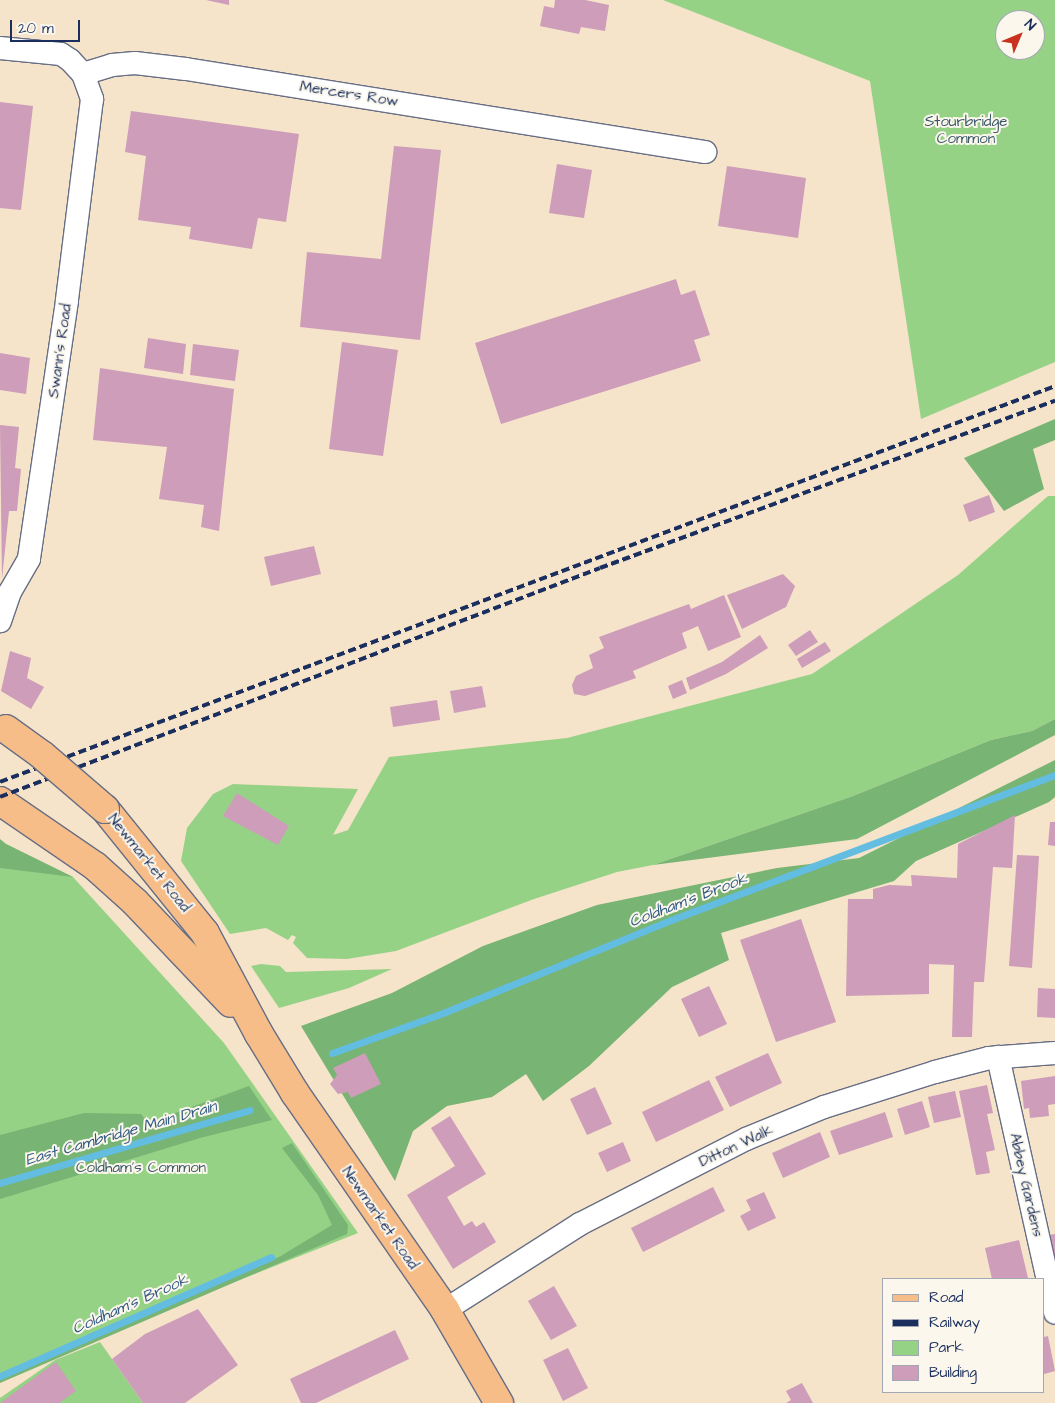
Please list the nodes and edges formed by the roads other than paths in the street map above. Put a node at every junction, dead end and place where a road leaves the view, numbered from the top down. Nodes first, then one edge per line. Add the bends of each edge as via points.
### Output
1 (0, 48) edge
2 (83, 74) junction
3 (705, 152) dead end
4 (0, 621) edge
5 (3, 728) edge
6 (0, 801) edge
7 (125, 831) junction
8 (95, 866) junction
9 (259, 1034) junction
10 (1055, 1053) edge
11 (998, 1057) junction
12 (444, 1310) junction
13 (1055, 1314) edge
14 (500, 1403) edge

1 - 2 street via 61,54
2 - 3 street, Mercers Row via 112,65 135,63 186,69
2 - 4 street, Swann's Road via 92,99 67,301 29,559 10,592
5 - 7 main road, Newmarket Road, bridge via 42,755 105,809
6 - 8 main road, Newmarket Road
7 - 8 main road via 128,852 122,862 114,867
7 - 9 main road, Newmarket Road via 205,932
8 - 9 main road, Newmarket Road via 136,902
9 - 12 main road, Newmarket Road
10 - 11 street, Ditton Walk
11 - 12 street, Ditton Walk via 934,1072 824,1106 746,1139 580,1224
11 - 13 street, Abbey Gardens
12 - 14 main road, Newmarket Road

